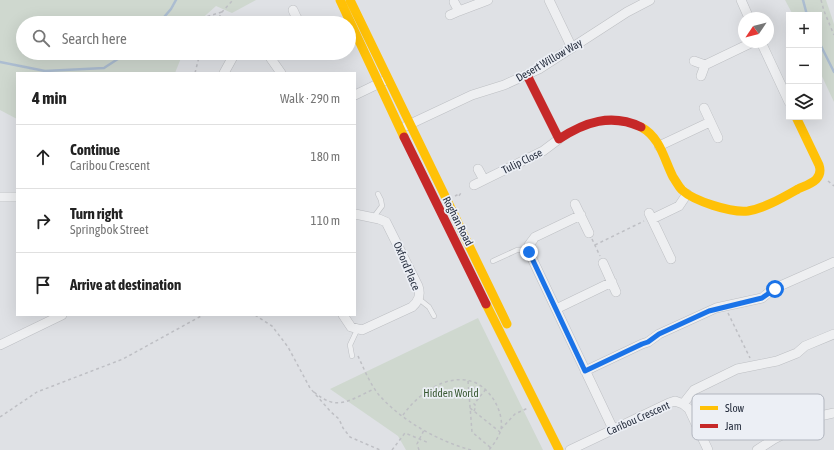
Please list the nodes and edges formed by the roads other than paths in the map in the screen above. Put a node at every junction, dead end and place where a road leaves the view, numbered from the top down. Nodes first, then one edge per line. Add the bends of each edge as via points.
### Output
1 (340, 0) edge
2 (350, 0) edge
3 (488, 0) edge
4 (549, 0) edge
5 (650, 0) edge
6 (741, 0) edge
7 (454, 2) dead end
8 (459, 11) junction
9 (746, 12) edge
10 (450, 15) dead end
11 (347, 16) edge
12 (356, 34) edge
13 (572, 48) junction
14 (740, 48) edge
15 (763, 48) edge
16 (231, 60) edge
17 (272, 60) edge
18 (694, 61) dead end
19 (705, 65) junction
20 (225, 72) edge
21 (280, 72) edge
22 (527, 75) junction
23 (701, 76) dead end
24 (388, 80) junction
25 (379, 84) junction
26 (356, 95) edge
27 (786, 96) edge
28 (704, 108) dead end
29 (797, 120) edge
30 (710, 122) junction
31 (410, 124) junction
32 (400, 129) junction
33 (718, 138) dead end
34 (559, 139) junction
35 (659, 146) junction
36 (478, 169) dead end
37 (484, 180) junction
38 (474, 185) dead end
39 (378, 194) dead end
40 (687, 194) junction
41 (0, 197) edge
42 (16, 197) edge
43 (575, 204) dead end
44 (356, 214) edge
45 (581, 216) junction
46 (373, 218) junction
47 (589, 233) road end
48 (529, 249) junction
49 (671, 259) dead end
50 (493, 261) dead end
51 (834, 262) edge
52 (603, 263) road end
53 (612, 282) junction
54 (616, 292) dead end
55 (419, 299) junction
56 (556, 309) junction
57 (60, 316) edge
58 (344, 316) edge
59 (434, 316) dead end
60 (357, 330) junction
61 (834, 334) edge
62 (0, 345) edge
63 (352, 356) dead end
64 (585, 371) junction
65 (683, 404) junction
66 (834, 413) edge
67 (824, 415) edge
68 (692, 416) edge
69 (613, 429) junction
70 (703, 440) edge
71 (773, 440) edge
72 (559, 450) edge
73 (567, 450) edge
74 (570, 450) edge
75 (708, 450) edge
76 (759, 450) edge

1 - 11 main road, Roghan Road
2 - 24 main road, Roghan Road
3 - 8 street
4 - 13 street
5 - 13 street, Desert Willow Way
6 - 9 street
7 - 8 street
8 - 10 street
12 - 25 main road, Roghan Road
13 - 22 street, Desert Willow Way
14 - 19 street
15 - 27 street
16 - 20 street
17 - 21 street
18 - 19 street
19 - 23 street
22 - 31 street, Desert Willow Way via 472,95
22 - 34 main road
24 - 25 street
24 - 31 main road, Roghan Road
25 - 26 street
25 - 32 main road, Roghan Road
28 - 30 street
29 - 40 main road via 820,169 817,179 747,211 730,209
30 - 33 street
30 - 35 street
31 - 32 street, Desert Willow Way
31 - 73 main road, Roghan Road
32 - 72 main road, Roghan Road
34 - 35 main road via 590,123 610,118 627,121 646,129
34 - 37 street, Tulip Close via 543,151
35 - 40 main road via 676,182
36 - 37 street
37 - 38 street, Tulip Close
39 - 46 lane via 382,206
40 - 49 street via 678,206 650,216
41 - 42 street
43 - 45 street
44 - 46 street, Oxford Place
45 - 47 street
45 - 48 street via 535,237
46 - 55 street, Oxford Place via 383,220 391,229 418,286
48 - 50 lane via 517,250
48 - 56 street
51 - 64 street via 773,289 762,298 709,311
52 - 53 street
53 - 54 street
53 - 56 street
55 - 59 lane via 429,307
55 - 60 street, Oxford Place via 408,309
56 - 64 street
57 - 62 street
58 - 60 street via 351,327
60 - 63 lane via 350,345
61 - 65 street, Caribou Crescent via 777,361 737,369 694,390
64 - 69 street
65 - 68 street
65 - 69 street, Caribou Crescent via 675,401 669,403
66 - 67 street
69 - 74 street, Caribou Crescent
70 - 75 street
71 - 76 street

